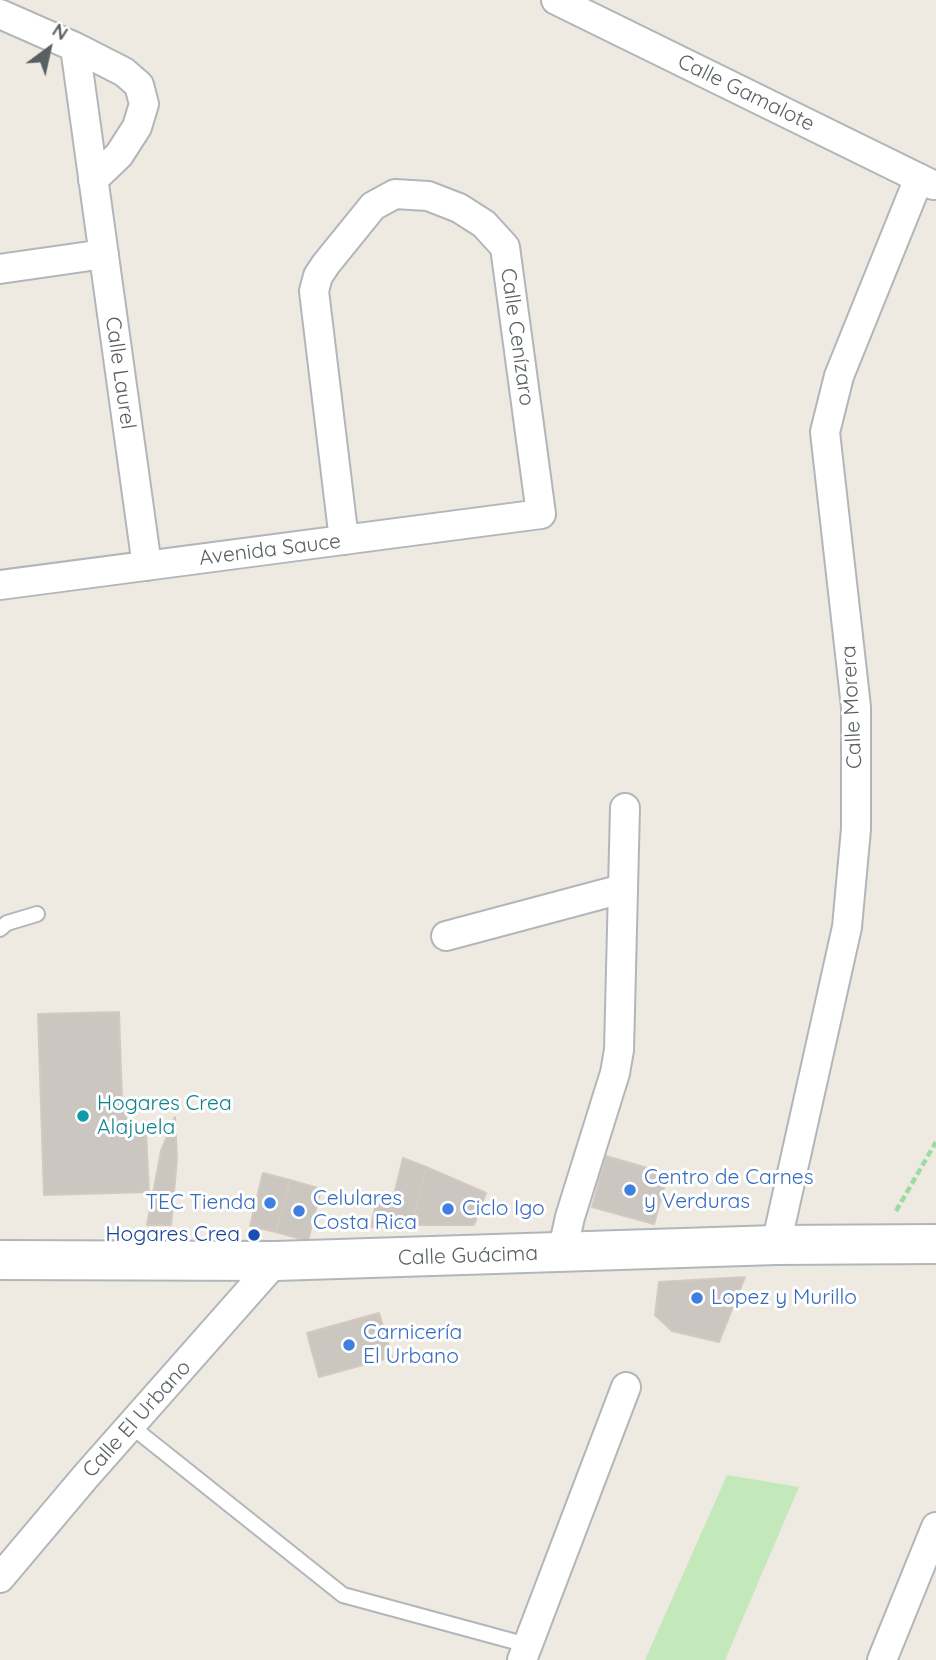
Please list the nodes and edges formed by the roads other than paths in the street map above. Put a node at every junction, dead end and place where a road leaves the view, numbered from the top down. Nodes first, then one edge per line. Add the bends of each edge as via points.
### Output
1 (556, 0) edge
2 (0, 14) edge
3 (75, 47) junction
4 (93, 180) junction
5 (927, 182) edge
6 (104, 254) junction
7 (0, 269) edge
8 (541, 514) joint
9 (344, 540) junction
10 (147, 566) junction
11 (0, 585) edge
12 (625, 808) dead end
13 (622, 889) junction
14 (37, 914) dead end
15 (0, 929) edge
16 (446, 936) dead end
17 (936, 1244) edge
18 (776, 1245) junction
19 (562, 1253) junction
20 (0, 1260) edge
21 (276, 1261) junction
22 (626, 1387) dead end
23 (131, 1426) junction
24 (936, 1527) edge
25 (0, 1578) edge
26 (525, 1652) edge
27 (882, 1660) edge

1 - 5 street, Calle Gamalote
2 - 3 street
3 - 4 street, Calle Laurel
3 - 4 street via 124,72 139,85 144,104 138,127 119,155
4 - 6 street, Calle Laurel
5 - 18 street, Calle Morera via 839,376 825,432 856,707 856,829 847,927
6 - 7 street
6 - 10 street, Calle Laurel
8 - 9 street, Avenida Sauce
8 - 9 street, Calle Cenízaro via 505,247 484,224 459,208 428,196 395,194 373,206 326,264 314,291
9 - 10 street, Avenida Sauce
10 - 11 street, Avenida Sauce
12 - 13 street
13 - 16 street
13 - 19 street via 619,1050
14 - 15 lane
17 - 18 main road, Calle Guácima
18 - 19 main road, Calle Guácima
19 - 21 main road, Calle Guácima
20 - 21 main road, Calle Guácima
21 - 23 street, Calle El Urbano
22 - 26 street
23 - 25 street, Calle El Urbano
23 - 26 lane via 343,1595
24 - 27 street

